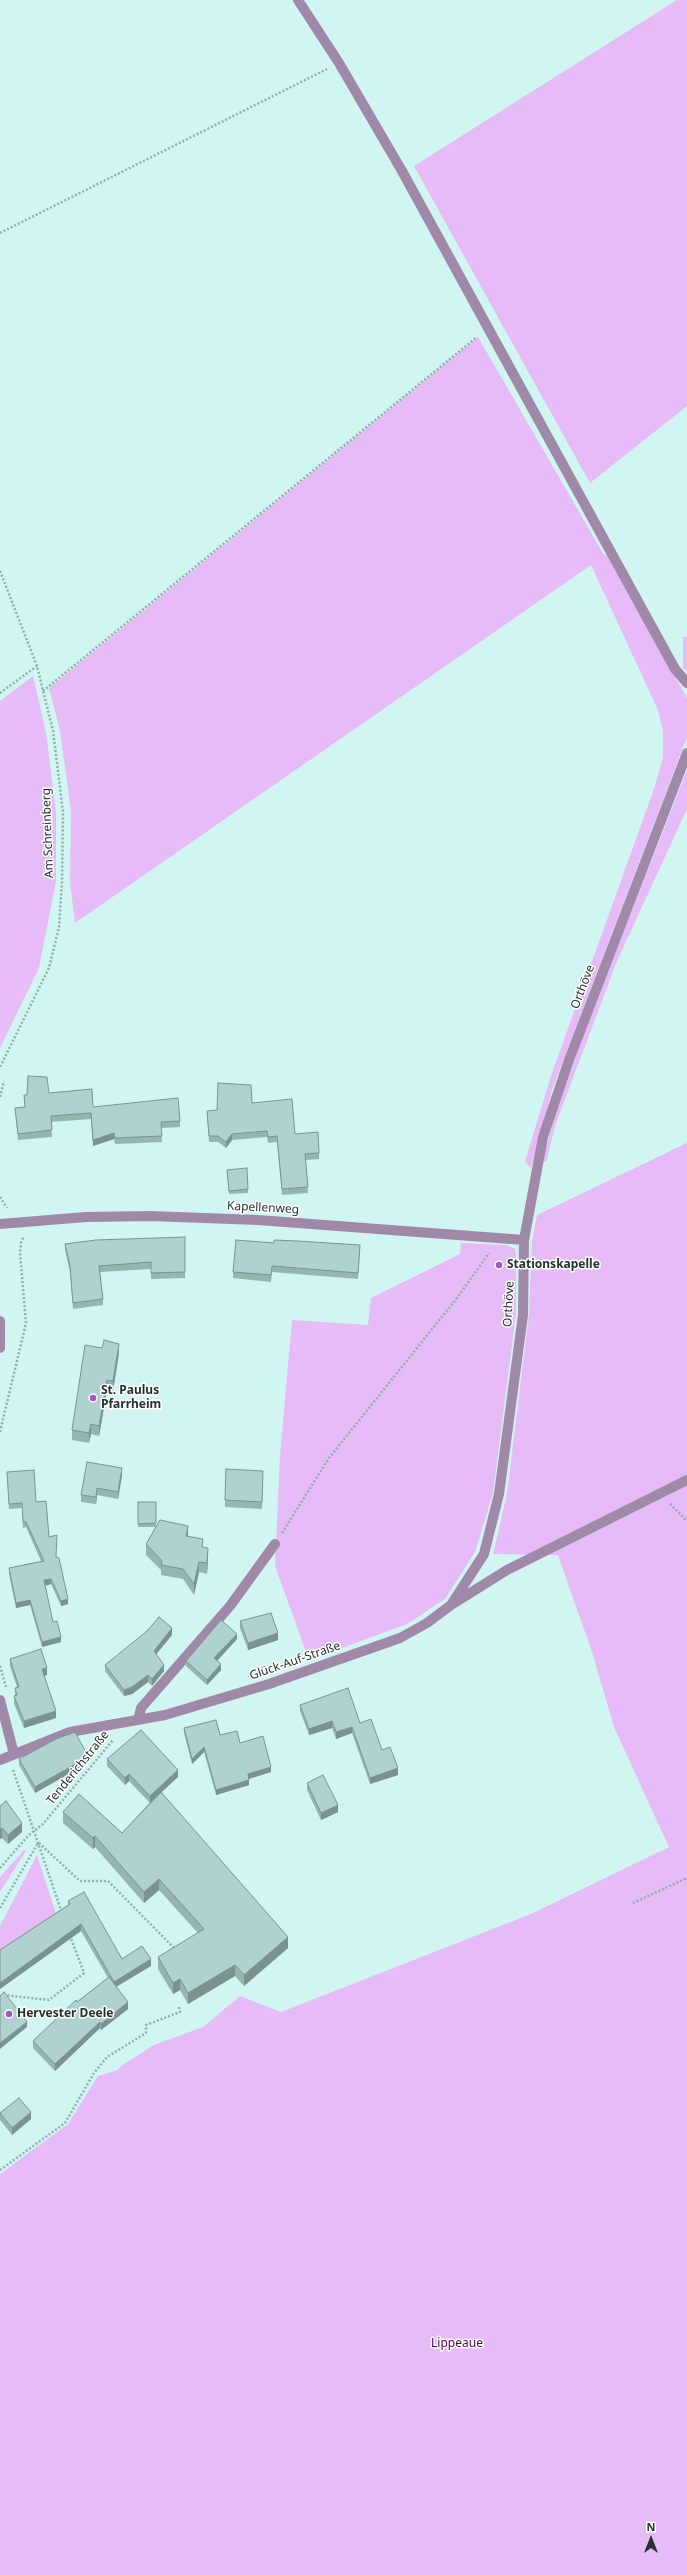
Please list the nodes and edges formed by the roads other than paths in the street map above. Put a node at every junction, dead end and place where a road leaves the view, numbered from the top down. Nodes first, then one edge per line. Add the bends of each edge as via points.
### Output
1 (298, 0) edge
2 (687, 683) edge
3 (687, 753) edge
4 (0, 1224) edge
5 (524, 1240) junction
6 (0, 1321) edge
7 (0, 1348) edge
8 (687, 1480) edge
9 (275, 1544) road end
10 (451, 1605) junction
11 (0, 1700) edge
12 (138, 1720) junction
13 (7, 1757) edge

1 - 2 street via 339,63 402,171 675,669
3 - 5 street, Orthöve via 551,1111 537,1164
4 - 5 street, Kapellenweg via 86,1217 150,1216 258,1220
5 - 10 street, Orthöve via 522,1314 499,1494 484,1554
6 - 7 street
8 - 10 street via 507,1570
9 - 12 street via 230,1606 141,1708
10 - 12 street, Glück-Auf-Straße via 428,1623 400,1638 269,1684 165,1715
11 - 13 street
12 - 13 street, Glück-Auf-Straße via 70,1732

